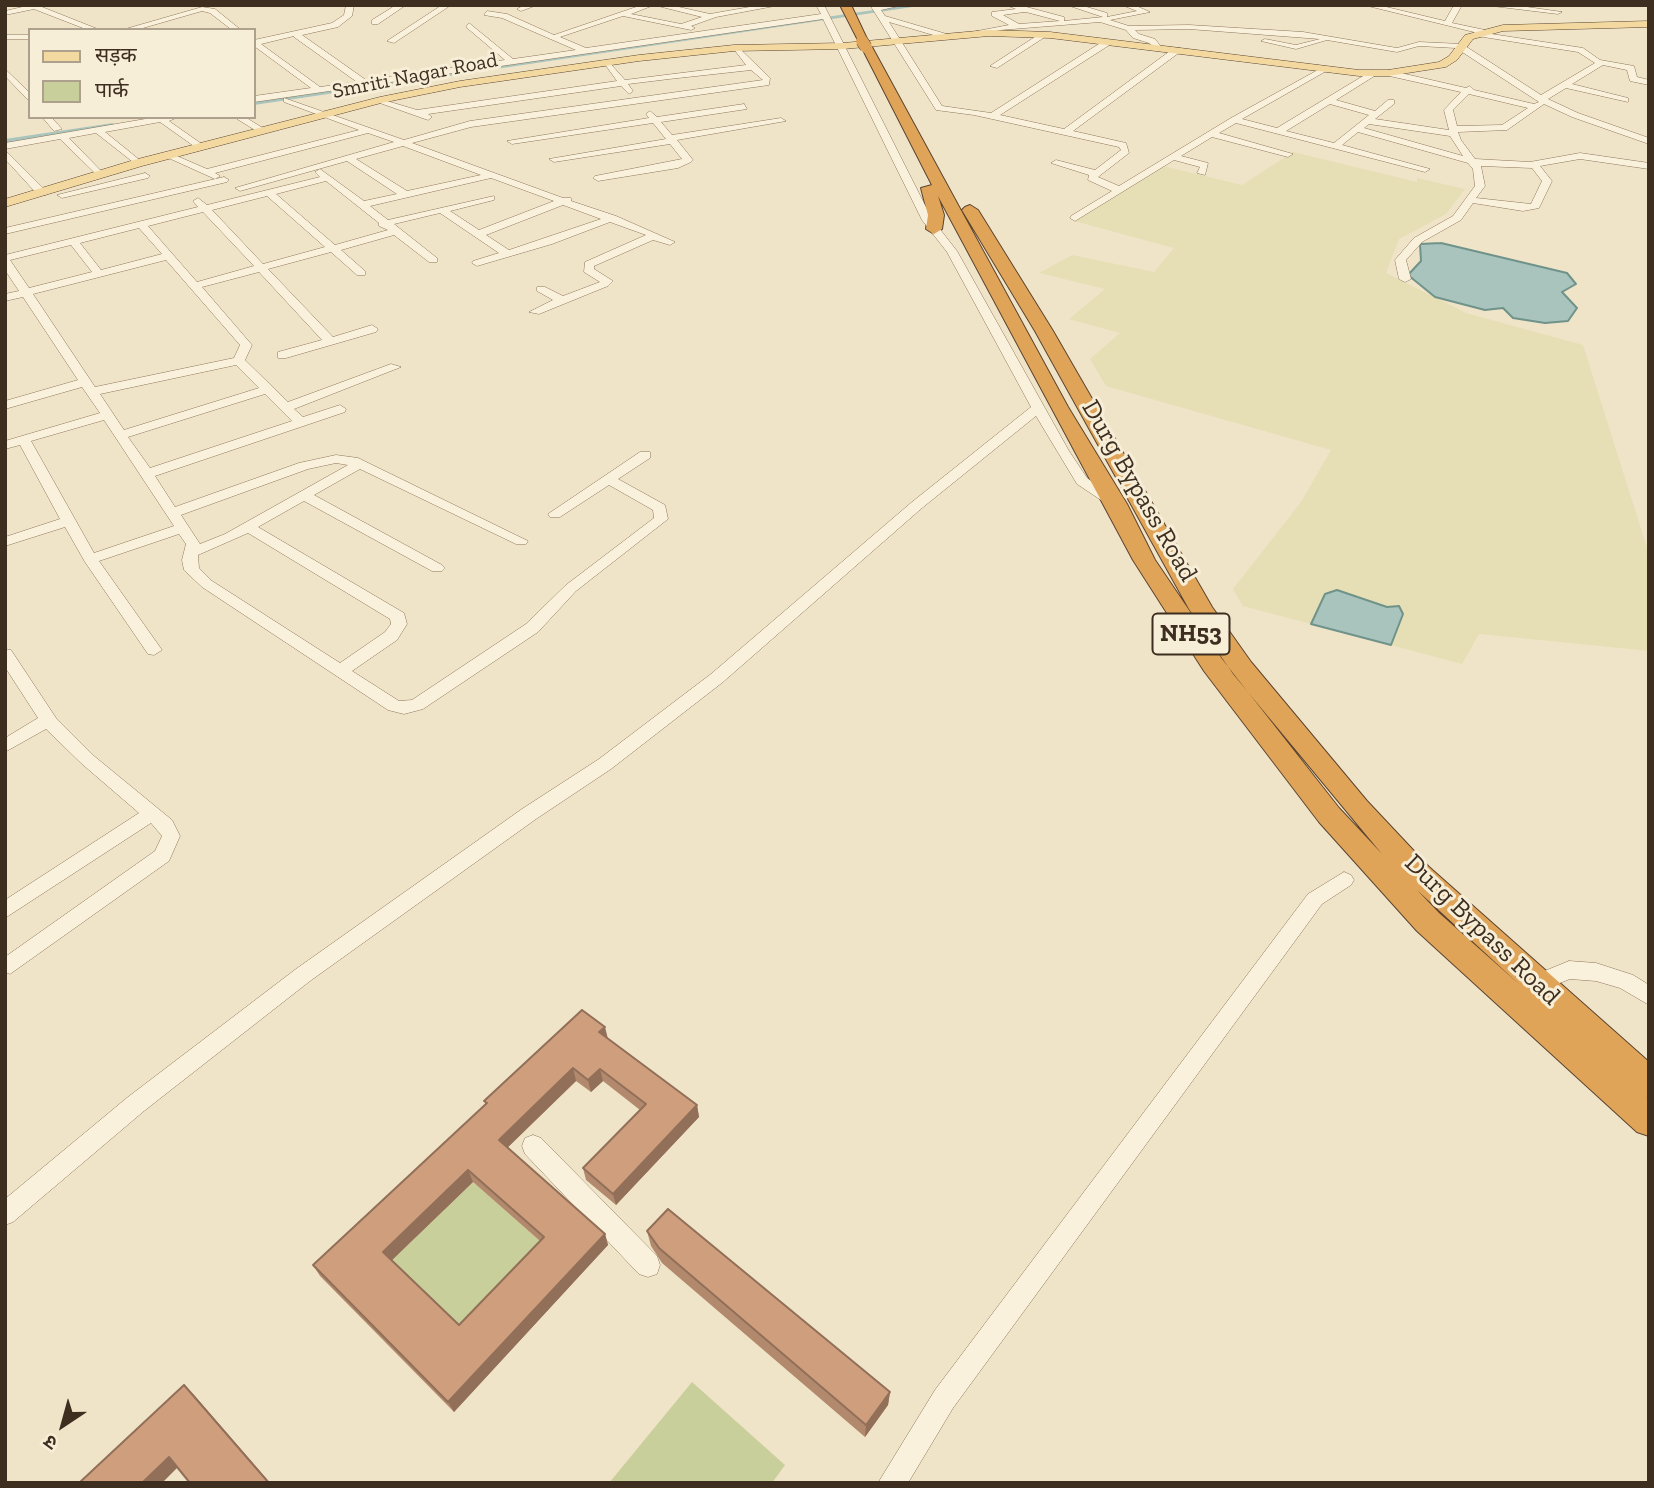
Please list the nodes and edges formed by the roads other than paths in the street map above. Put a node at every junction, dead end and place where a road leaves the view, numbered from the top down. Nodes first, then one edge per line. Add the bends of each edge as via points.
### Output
1 (350, 5) edge
2 (402, 5) edge
3 (446, 5) edge
4 (498, 5) edge
5 (533, 5) edge
6 (650, 5) edge
7 (658, 5) edge
8 (776, 5) edge
9 (899, 5) edge
10 (1010, 5) edge
11 (1071, 5) edge
12 (1126, 5) edge
13 (1368, 5) edge
14 (1458, 5) edge
15 (1488, 5) edge
16 (38, 6) edge
17 (762, 6) edge
18 (1494, 6) edge
19 (875, 7) edge
20 (521, 9) dead end
21 (1558, 9) edge
22 (823, 10) edge
23 (1025, 10) junction
24 (855, 12) edge
25 (5, 13) edge
26 (487, 13) junction
27 (622, 15) junction
28 (710, 16) junction
29 (170, 17) junction
30 (881, 18) junction
31 (1114, 18) junction
32 (1100, 20) junction
33 (375, 22) dead end
34 (1071, 22) junction
35 (178, 24) dead end
36 (1447, 24) junction
37 (1646, 25) edge
38 (682, 26) junction
39 (1570, 26) junction
40 (1017, 27) junction
41 (91, 28) edge
42 (134, 28) edge
43 (234, 28) edge
44 (746, 28) junction
45 (1129, 28) junction
46 (1272, 32) junction
47 (712, 33) junction
48 (1479, 33) junction
49 (975, 34) junction
50 (297, 35) junction
51 (1044, 35) junction
52 (626, 36) dead end
53 (5, 37) edge
54 (28, 37) edge
55 (554, 37) junction
56 (947, 37) junction
57 (1329, 37) junction
58 (391, 40) dead end
59 (1108, 42) junction
60 (256, 43) edge
61 (645, 43) junction
62 (256, 44) edge
63 (871, 44) junction
64 (1461, 47) junction
65 (737, 48) junction
66 (1158, 48) junction
67 (1177, 50) junction
68 (585, 51) junction
69 (512, 62) junction
70 (608, 62) junction
71 (1601, 63) junction
72 (994, 66) dead end
73 (752, 67) junction
74 (1325, 68) junction
75 (5, 71) edge
76 (1373, 73) junction
77 (1388, 73) junction
78 (1416, 78) junction
79 (363, 82) junction
80 (622, 83) junction
81 (1649, 83) edge
82 (28, 84) edge
83 (1565, 85) junction
84 (18, 86) junction
85 (256, 87) edge
86 (5, 88) edge
87 (317, 89) junction
88 (1470, 89) junction
89 (1402, 92) dead end
90 (268, 96) junction
91 (28, 97) edge
92 (256, 99) edge
93 (287, 100) dead end
94 (380, 100) junction
95 (1625, 100) dead end
96 (637, 101) junction
97 (1331, 101) junction
98 (1391, 102) dead end
99 (1541, 102) junction
100 (744, 107) dead end
101 (416, 113) junction
102 (1377, 114) junction
103 (321, 115) junction
104 (993, 116) junction
105 (48, 119) edge
106 (112, 119) edge
107 (161, 119) joint
108 (242, 119) edge
109 (655, 120) junction
110 (1234, 120) junction
111 (781, 121) dead end
112 (1367, 121) junction
113 (458, 127) junction
114 (1357, 129) junction
115 (98, 130) junction
116 (261, 130) junction
117 (368, 130) junction
118 (1066, 132) junction
119 (1278, 132) junction
120 (1454, 132) junction
121 (1624, 132) junction
122 (59, 133) junction
123 (1211, 134) junction
124 (5, 137) edge
125 (672, 139) junction
126 (512, 141) dead end
127 (1649, 141) edge
128 (403, 143) junction
129 (5, 146) edge
130 (201, 147) junction
131 (1334, 147) junction
132 (5, 153) edge
133 (1289, 153) dead end
134 (167, 155) junction
135 (1172, 157) junction
136 (1591, 157) junction
137 (348, 158) junction
138 (554, 159) dead end
139 (1474, 162) junction
140 (138, 163) junction
141 (1056, 163) dead end
142 (1534, 164) junction
143 (1649, 166) edge
144 (315, 167) junction
145 (1425, 169) dead end
146 (206, 172) junction
147 (1095, 173) junction
148 (1202, 173) dead end
149 (99, 174) junction
150 (493, 174) junction
151 (145, 176) dead end
152 (934, 176) junction
153 (328, 178) junction
154 (598, 178) dead end
155 (225, 180) junction
156 (240, 188) junction
157 (186, 189) junction
158 (1119, 190) junction
159 (60, 191) junction
160 (42, 193) junction
161 (269, 193) junction
162 (406, 195) junction
163 (257, 196) junction
164 (490, 198) dead end
165 (567, 200) junction
166 (1470, 200) junction
167 (5, 202) edge
168 (360, 205) junction
169 (206, 209) junction
170 (441, 209) junction
171 (78, 214) junction
172 (612, 218) junction
173 (1075, 218) dead end
174 (141, 224) junction
175 (383, 224) junction
176 (934, 229) junction
177 (5, 231) edge
178 (394, 232) junction
179 (478, 234) junction
180 (652, 236) junction
181 (73, 241) junction
182 (670, 242) dead end
183 (332, 249) junction
184 (508, 254) junction
185 (169, 256) junction
186 (5, 259) edge
187 (433, 260) dead end
188 (477, 263) dead end
189 (261, 268) junction
190 (361, 273) dead end
191 (99, 274) junction
192 (1405, 279) dead end
193 (194, 286) junction
194 (541, 289) dead end
195 (26, 293) junction
196 (5, 298) edge
197 (563, 301) junction
198 (535, 312) dead end
199 (372, 329) dead end
200 (330, 341) junction
201 (282, 355) dead end
202 (239, 361) junction
203 (394, 367) dead end
204 (88, 387) junction
205 (268, 389) junction
206 (5, 405) edge
207 (287, 407) junction
208 (340, 409) dead end
209 (1037, 409) junction
210 (107, 415) junction
211 (300, 422) junction
212 (120, 435) junction
213 (24, 440) junction
214 (5, 445) edge
215 (646, 455) dead end
216 (359, 464) junction
217 (146, 474) junction
218 (608, 480) junction
219 (303, 495) junction
220 (1115, 504) junction
221 (172, 513) junction
222 (555, 514) dead end
223 (68, 521) junction
224 (248, 527) junction
225 (183, 528) junction
226 (521, 541) dead end
227 (5, 542) edge
228 (193, 552) junction
229 (90, 559) junction
230 (437, 568) dead end
231 (154, 650) dead end
232 (5, 654) edge
233 (341, 671) junction
234 (48, 720) junction
235 (5, 746) edge
236 (151, 814) junction
237 (1344, 880) dead end
238 (5, 910) edge
239 (10, 965) dead end
240 (1537, 983) junction
241 (1649, 996) edge
242 (1649, 1083) edge
243 (1649, 1121) edge
244 (533, 1146) dead end
245 (5, 1214) edge
246 (648, 1265) dead end
247 (892, 1483) edge

1 - 50 street via 344,21
2 - 33 street
3 - 58 street
4 - 26 street
5 - 20 street
6 - 27 street
7 - 28 street
8 - 17 street
9 - 19 street
10 - 23 street
11 - 31 street
12 - 31 street via 1146,12
13 - 36 street
14 - 36 street
15 - 18 street
16 - 25 street
16 - 41 street
17 - 28 street
18 - 21 street
19 - 30 street
21 - 39 street
22 - 44 street
22 - 63 street
23 - 34 street
23 - 40 street via 995,14
24 - 63 highway, Durg Bypass Road / NH53
26 - 55 street
26 - 69 street via 466,27
27 - 38 street
27 - 55 street
28 - 38 street
28 - 44 street
29 - 35 street
29 - 42 street
29 - 43 street via 208,9
30 - 56 street
30 - 63 street
31 - 32 street
32 - 34 street
32 - 45 street
34 - 40 street
36 - 48 street
37 - 39 main road
38 - 47 street
39 - 48 main road
40 - 49 street
44 - 47 street
45 - 46 street
45 - 66 street
46 - 57 street
46 - 57 street via 1266,41 1292,46
47 - 61 street
48 - 64 main road, Smriti Nagar Road
48 - 71 street via 1580,50
49 - 51 main road, Smriti Nagar Road
49 - 56 main road, Smriti Nagar Road
50 - 60 street
50 - 79 street
51 - 59 main road, Smriti Nagar Road
51 - 72 street
52 - 61 street
53 - 54 street
55 - 68 street
56 - 63 main road, Smriti Nagar Road
57 - 64 street via 1397,50 1419,44
59 - 66 main road, Smriti Nagar Road
59 - 104 street
61 - 68 street
62 - 87 street
63 - 65 main road, Smriti Nagar Road
63 - 104 street via 936,106
63 - 152 highway, Durg Bypass Road / NH53
63 - 176 street via 852,74
63 - 240 highway, Durg Bypass Road / NH53 via 1044,331 1201,609 1242,668 1357,808 1419,875
64 - 77 main road, Smriti Nagar Road via 1442,65
64 - 99 street
65 - 70 main road, Smriti Nagar Road
65 - 73 street
66 - 67 main road, Smriti Nagar Road
67 - 74 main road, Smriti Nagar Road
67 - 118 street
68 - 69 street
69 - 79 street
70 - 80 street
70 - 94 main road, Smriti Nagar Road
71 - 81 street via 1631,68 1633,79
71 - 83 street
73 - 80 street
73 - 96 street via 766,83
74 - 76 main road, Smriti Nagar Road
74 - 110 street
75 - 84 street
76 - 77 main road, Smriti Nagar Road
76 - 97 street
77 - 78 street
78 - 88 street
78 - 89 street
79 - 87 street
80 - 96 street
80 - 101 street
82 - 84 street
83 - 95 street
83 - 99 street
84 - 86 street
84 - 91 street
85 - 90 street
87 - 90 street
88 - 99 street
88 - 120 street via 1448,110
90 - 92 street
93 - 103 street
94 - 101 street
94 - 103 main road, Smriti Nagar Road
96 - 109 street
96 - 113 street
97 - 102 street
97 - 119 street
98 - 102 street
99 - 120 street via 1504,128
99 - 121 street
100 - 109 street
101 - 113 street
102 - 112 street
103 - 116 main road, Smriti Nagar Road
103 - 117 street
104 - 118 street
105 - 122 street
106 - 122 street
107 - 115 street
107 - 130 street
108 - 116 street
109 - 125 street
109 - 126 street
110 - 119 street
110 - 123 street
111 - 125 street
112 - 114 street
112 - 120 street
113 - 128 street
114 - 131 street
114 - 139 street
115 - 122 street
115 - 140 street
116 - 130 main road, Smriti Nagar Road
117 - 128 street
117 - 146 street
118 - 147 street via 1127,148
119 - 131 street
120 - 139 street
121 - 127 street
121 - 136 street via 1604,142
122 - 124 street
122 - 129 street
122 - 149 street
123 - 133 street
123 - 135 street
125 - 138 street
125 - 154 street via 689,158 684,163
128 - 137 street
128 - 150 street
130 - 134 main road, Smriti Nagar Road
131 - 145 street
132 - 160 street
134 - 140 main road, Smriti Nagar Road
134 - 146 street
135 - 148 street via 1205,166
135 - 158 street
136 - 142 street
136 - 143 street
137 - 144 street
137 - 162 street
139 - 142 street
139 - 166 street via 1480,186
140 - 149 main road, Smriti Nagar Road
141 - 147 street
142 - 166 street via 1547,181 1535,206
144 - 153 street
144 - 156 street
146 - 155 street
147 - 158 street via 1093,180
149 - 159 main road, Smriti Nagar Road
150 - 162 street
150 - 165 street
151 - 159 street
152 - 176 highway via 928,192 936,215
152 - 220 highway, Durg Bypass Road / NH53
153 - 161 street
153 - 168 street
155 - 156 street
155 - 157 street
156 - 163 street
157 - 169 street
157 - 171 street
158 - 173 street
159 - 160 main road, Smriti Nagar Road
159 - 171 street
160 - 167 main road, Smriti Nagar Road
161 - 163 street
161 - 183 street
162 - 168 street
163 - 169 street
164 - 170 street
165 - 172 street
165 - 179 street
166 - 192 street via 1457,218 1409,249 1400,260
168 - 175 street
169 - 174 street
169 - 189 street
170 - 175 street
170 - 179 street
171 - 177 street
172 - 180 street
172 - 184 street
174 - 181 street
174 - 185 street
175 - 178 street
176 - 209 street via 952,251
178 - 183 street
178 - 187 street
179 - 184 street
180 - 182 street
180 - 197 street via 589,264 588,270 607,281
181 - 186 street
181 - 191 street
183 - 189 street
183 - 190 street
184 - 188 street
185 - 191 street
185 - 193 street
186 - 195 street
189 - 193 street
189 - 200 street
191 - 195 street
193 - 202 street via 246,345
194 - 197 street
195 - 196 street
195 - 204 street
197 - 198 street
199 - 200 street
200 - 201 street
202 - 204 street
202 - 205 street
203 - 207 street
204 - 206 street
204 - 210 street
205 - 207 street
205 - 212 street
207 - 211 street
208 - 211 street
209 - 220 street via 1074,471
209 - 245 street via 917,505 717,678 605,764 303,975 136,1104
210 - 212 street
210 - 213 street
211 - 217 street
212 - 217 street
213 - 214 street
213 - 223 street
215 - 218 street
216 - 219 street
216 - 221 street via 322,461
216 - 226 street
217 - 221 street
218 - 222 street
218 - 233 street via 660,508 661,519 571,589 532,628 417,705 404,708
219 - 224 street
219 - 230 street
220 - 243 highway, Durg Bypass Road / NH53 via 1186,627 1329,815 1428,922
221 - 225 street
223 - 227 street
223 - 229 street
224 - 228 street
224 - 233 street via 398,617 391,636
225 - 228 street
225 - 229 street
228 - 233 street via 192,570 207,584
229 - 231 street
232 - 234 street
234 - 235 street
234 - 236 street
236 - 238 street
236 - 239 street via 171,836 162,856
237 - 247 street via 1315,898 944,1399
240 - 241 street via 1569,970 1596,972 1626,981
240 - 242 highway, Durg Bypass Road / NH53
244 - 246 street

